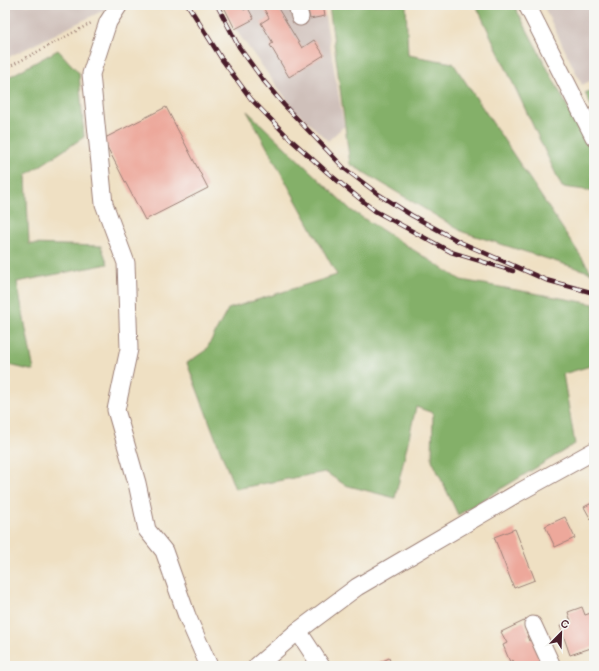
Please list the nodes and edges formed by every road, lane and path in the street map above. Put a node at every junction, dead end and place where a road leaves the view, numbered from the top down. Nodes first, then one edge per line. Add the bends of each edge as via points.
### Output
1 (527, 5) edge
2 (118, 7) edge
3 (5, 69) edge
4 (594, 137) edge
5 (594, 452) edge
6 (533, 625) dead end
7 (298, 631) junction
8 (209, 666) edge
9 (257, 666) edge
10 (321, 666) edge
11 (552, 666) edge

1 - 4 street
2 - 3 path
2 - 8 street via 108,22 91,74 104,204 126,263 129,349 116,410 137,483 146,530 164,551 187,616
5 - 7 street via 516,494 357,587
6 - 11 street
7 - 9 street
7 - 10 street

